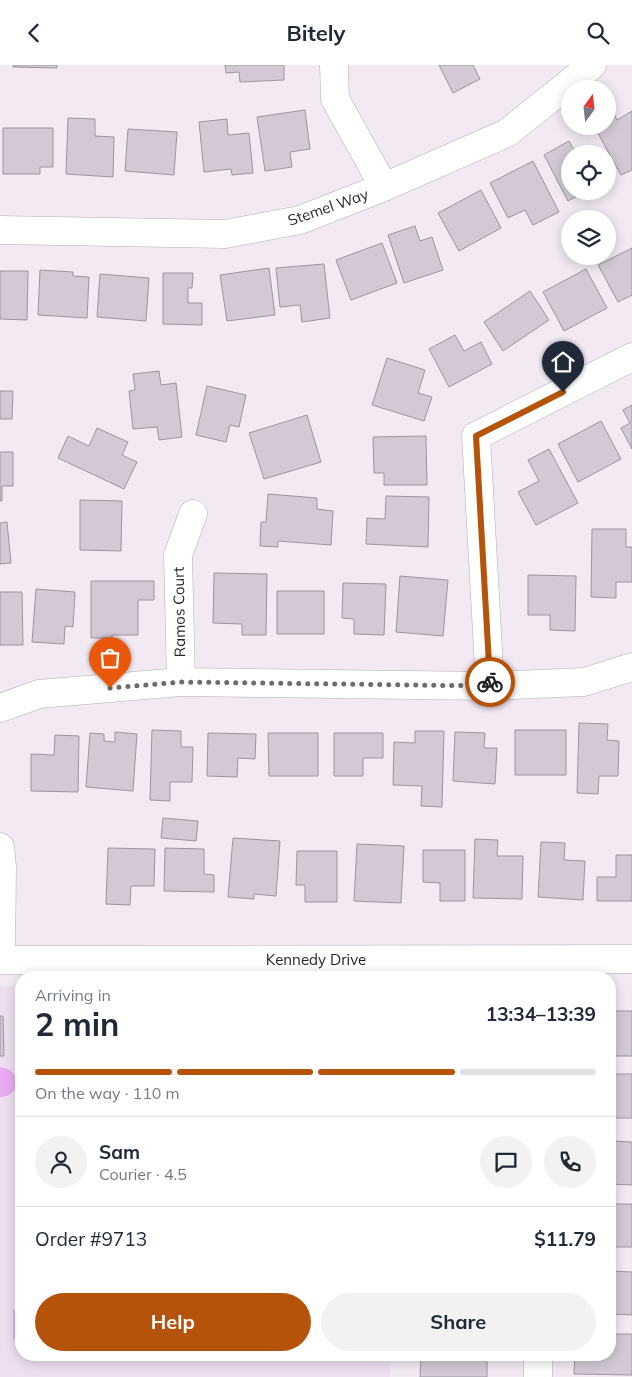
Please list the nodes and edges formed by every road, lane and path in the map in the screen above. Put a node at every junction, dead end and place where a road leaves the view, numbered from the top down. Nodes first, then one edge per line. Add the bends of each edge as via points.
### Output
1 (334, 65) edge
2 (592, 65) edge
3 (384, 187) junction
4 (0, 230) edge
5 (632, 357) edge
6 (193, 514) dead end
7 (632, 667) edge
8 (181, 682) junction
9 (490, 686) junction
10 (0, 708) edge
11 (0, 847) edge
12 (632, 959) edge
13 (1, 960) edge
14 (535, 968) edge
15 (538, 1361) edge
16 (538, 1377) edge

1 - 3 street via 335,99
2 - 3 street, Stemel Way via 507,133
3 - 4 street, Stemel Way via 300,220 225,234
5 - 9 street via 476,436
6 - 8 street, Ramos Court via 178,555
7 - 9 street via 584,682
8 - 9 street
8 - 10 street via 39,694
11 - 13 street
12 - 14 street, Kennedy Drive
13 - 14 street, Kennedy Drive
15 - 16 street

